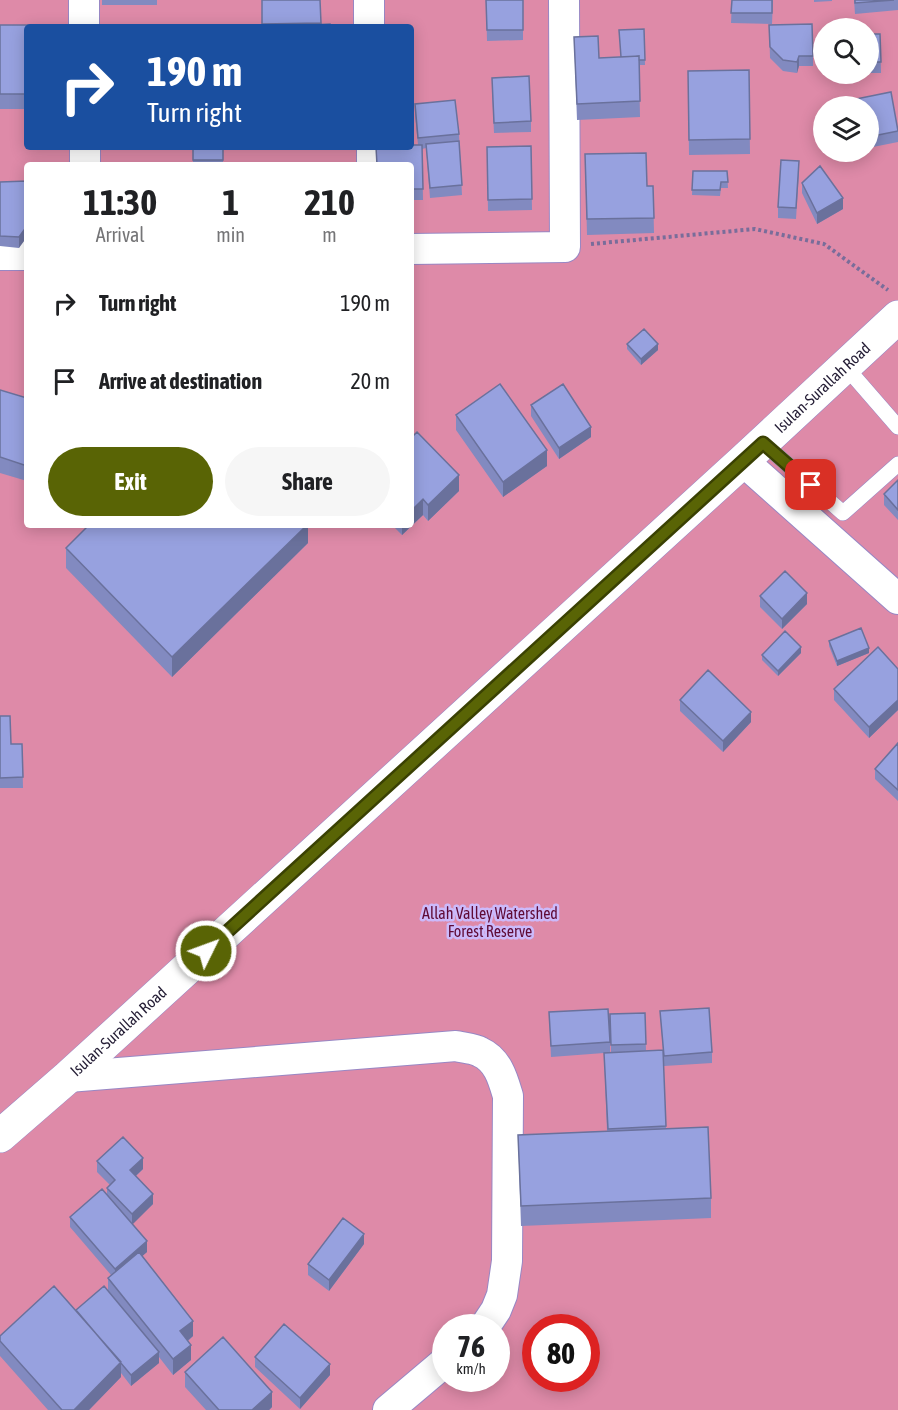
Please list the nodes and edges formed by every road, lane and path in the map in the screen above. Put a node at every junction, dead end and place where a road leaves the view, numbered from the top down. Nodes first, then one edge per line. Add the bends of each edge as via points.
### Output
1 (84, 0) edge
2 (369, 0) edge
3 (564, 0) edge
4 (84, 24) edge
5 (369, 24) edge
6 (565, 247) junction
7 (414, 249) edge
8 (0, 255) edge
9 (24, 255) edge
10 (893, 304) edge
11 (845, 366) junction
12 (898, 427) edge
13 (753, 452) junction
14 (898, 465) edge
15 (898, 599) edge
16 (68, 1077) junction
17 (0, 1136) edge
18 (493, 1314) edge
19 (432, 1373) edge
20 (388, 1410) edge

1 - 4 street
2 - 5 street
3 - 6 street
6 - 7 street
6 - 10 path via 755,229 824,244
8 - 9 street
10 - 11 highway, Isulan-Surallah Road
11 - 12 lane
11 - 13 highway, Isulan-Surallah Road
13 - 14 lane via 843,513
13 - 15 street
13 - 16 highway, Isulan-Surallah Road
16 - 17 highway, Isulan-Surallah Road
16 - 18 street via 456,1046 479,1051 502,1074 508,1096 507,1261 502,1295
19 - 20 street

